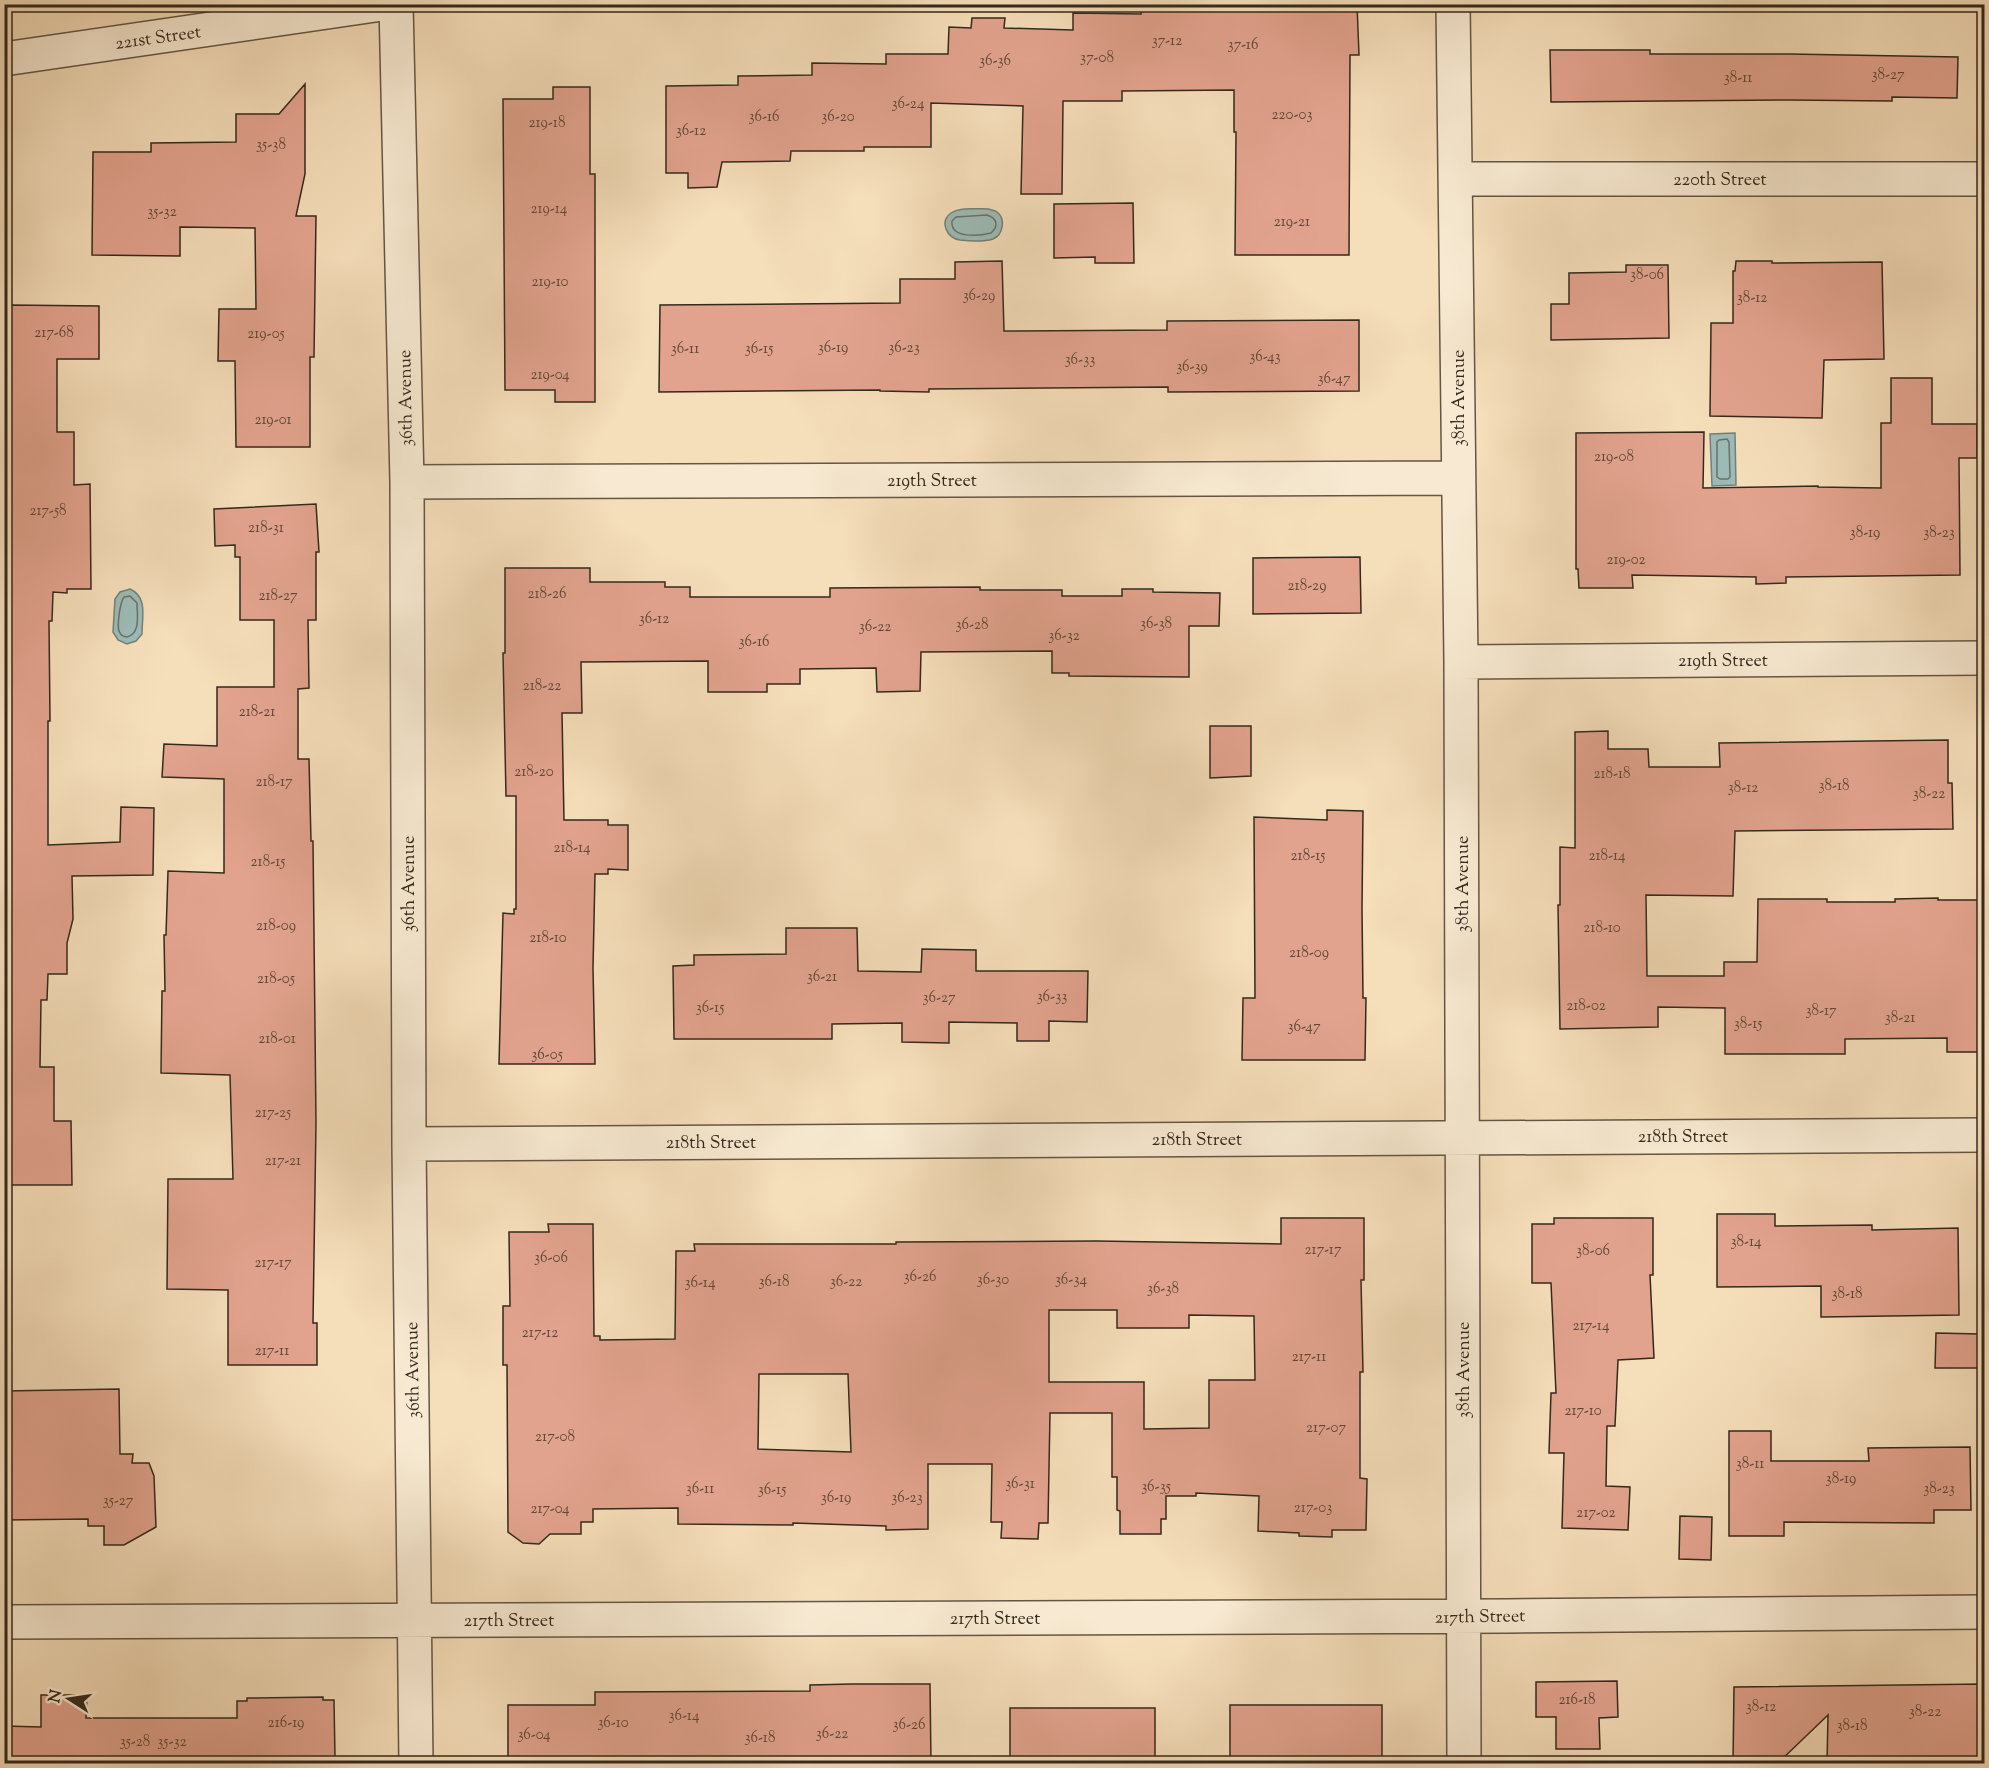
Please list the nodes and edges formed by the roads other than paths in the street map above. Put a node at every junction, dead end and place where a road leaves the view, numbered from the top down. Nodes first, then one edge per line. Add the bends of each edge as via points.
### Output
1 (382, 4) edge
2 (396, 4) edge
3 (1453, 4) edge
4 (4, 59) edge
5 (1456, 179) junction
6 (1984, 179) edge
7 (1458, 478) junction
8 (406, 482) junction
9 (1984, 658) edge
10 (1461, 662) junction
11 (1984, 1135) edge
12 (1463, 1137) junction
13 (410, 1144) junction
14 (1984, 1612) edge
15 (1463, 1616) junction
16 (414, 1621) junction
17 (4, 1622) edge
18 (416, 1764) edge
19 (1464, 1764) edge

1 - 4 street, 221st Street
2 - 8 street, 36th Avenue
3 - 5 street, 38th Avenue
5 - 6 street, 220th Street
5 - 7 street, 38th Avenue
7 - 8 street, 219th Street
7 - 10 street, 38th Avenue
8 - 13 street, 36th Avenue
9 - 10 street, 219th Street
10 - 12 street, 38th Avenue
11 - 12 street, 218th Street
12 - 13 street, 218th Street
12 - 15 street, 38th Avenue
13 - 16 street, 36th Avenue
14 - 15 street, 217th Street
15 - 16 street, 217th Street
15 - 19 street, 38th Avenue
16 - 17 street, 217th Street
16 - 18 street, 36th Avenue

